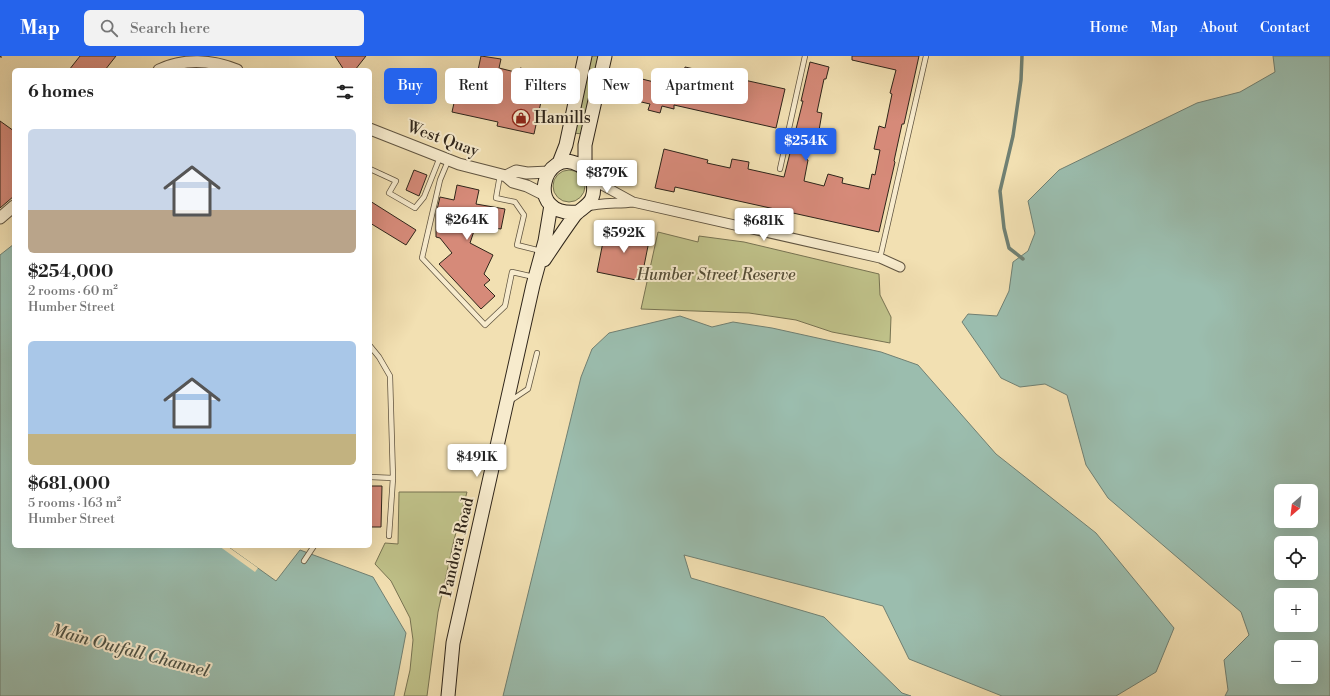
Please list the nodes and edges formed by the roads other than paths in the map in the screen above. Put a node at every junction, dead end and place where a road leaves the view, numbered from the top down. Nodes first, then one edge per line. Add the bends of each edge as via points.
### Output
1 (585, 56) edge
2 (605, 56) edge
3 (805, 56) edge
4 (926, 56) edge
5 (189, 59) edge
6 (164, 68) edge
7 (231, 68) edge
8 (372, 130) edge
9 (444, 159) junction
10 (559, 163) junction
11 (585, 168) junction
12 (780, 169) dead end
13 (372, 171) edge
14 (548, 172) junction
15 (503, 175) junction
16 (593, 180) junction
17 (548, 200) junction
18 (633, 202) junction
19 (12, 208) edge
20 (582, 209) junction
21 (0, 218) edge
22 (542, 251) junction
23 (880, 258) junction
24 (900, 267) dead end
25 (538, 272) junction
26 (372, 348) edge
27 (537, 353) dead end
28 (507, 403) junction
29 (372, 477) edge
30 (393, 478) junction
31 (390, 536) dead end
32 (313, 548) edge
33 (304, 562) dead end
34 (448, 696) edge

1 - 10 main road via 566,146
2 - 11 main road via 585,145
3 - 12 lane
4 - 23 lane
5 - 6 street
5 - 7 street
8 - 9 street, West Quay
9 - 13 lane via 424,197 415,208 389,193 396,181
9 - 15 street, West Quay
9 - 25 lane via 422,258 485,325 505,306 512,272
10 - 11 main road via 576,163
10 - 14 main road
11 - 16 main road
14 - 15 street, West Quay via 516,171
14 - 17 main road via 543,187
15 - 17 street, West Quay via 513,182 527,186
15 - 22 lane via 496,198 515,202 524,216 517,245
16 - 18 street
16 - 20 main road via 594,190 591,199
17 - 20 main road via 561,211 569,213
17 - 22 main road, Pandora Road via 548,228
18 - 20 street via 615,205 594,204
18 - 23 street
19 - 21 street
20 - 25 main road
22 - 25 main road, Pandora Road
23 - 24 street
25 - 28 main road, Pandora Road
26 - 30 lane via 390,376
27 - 28 lane via 528,389
28 - 34 main road, Pandora Road via 453,643
29 - 30 lane
30 - 31 lane
32 - 33 lane

